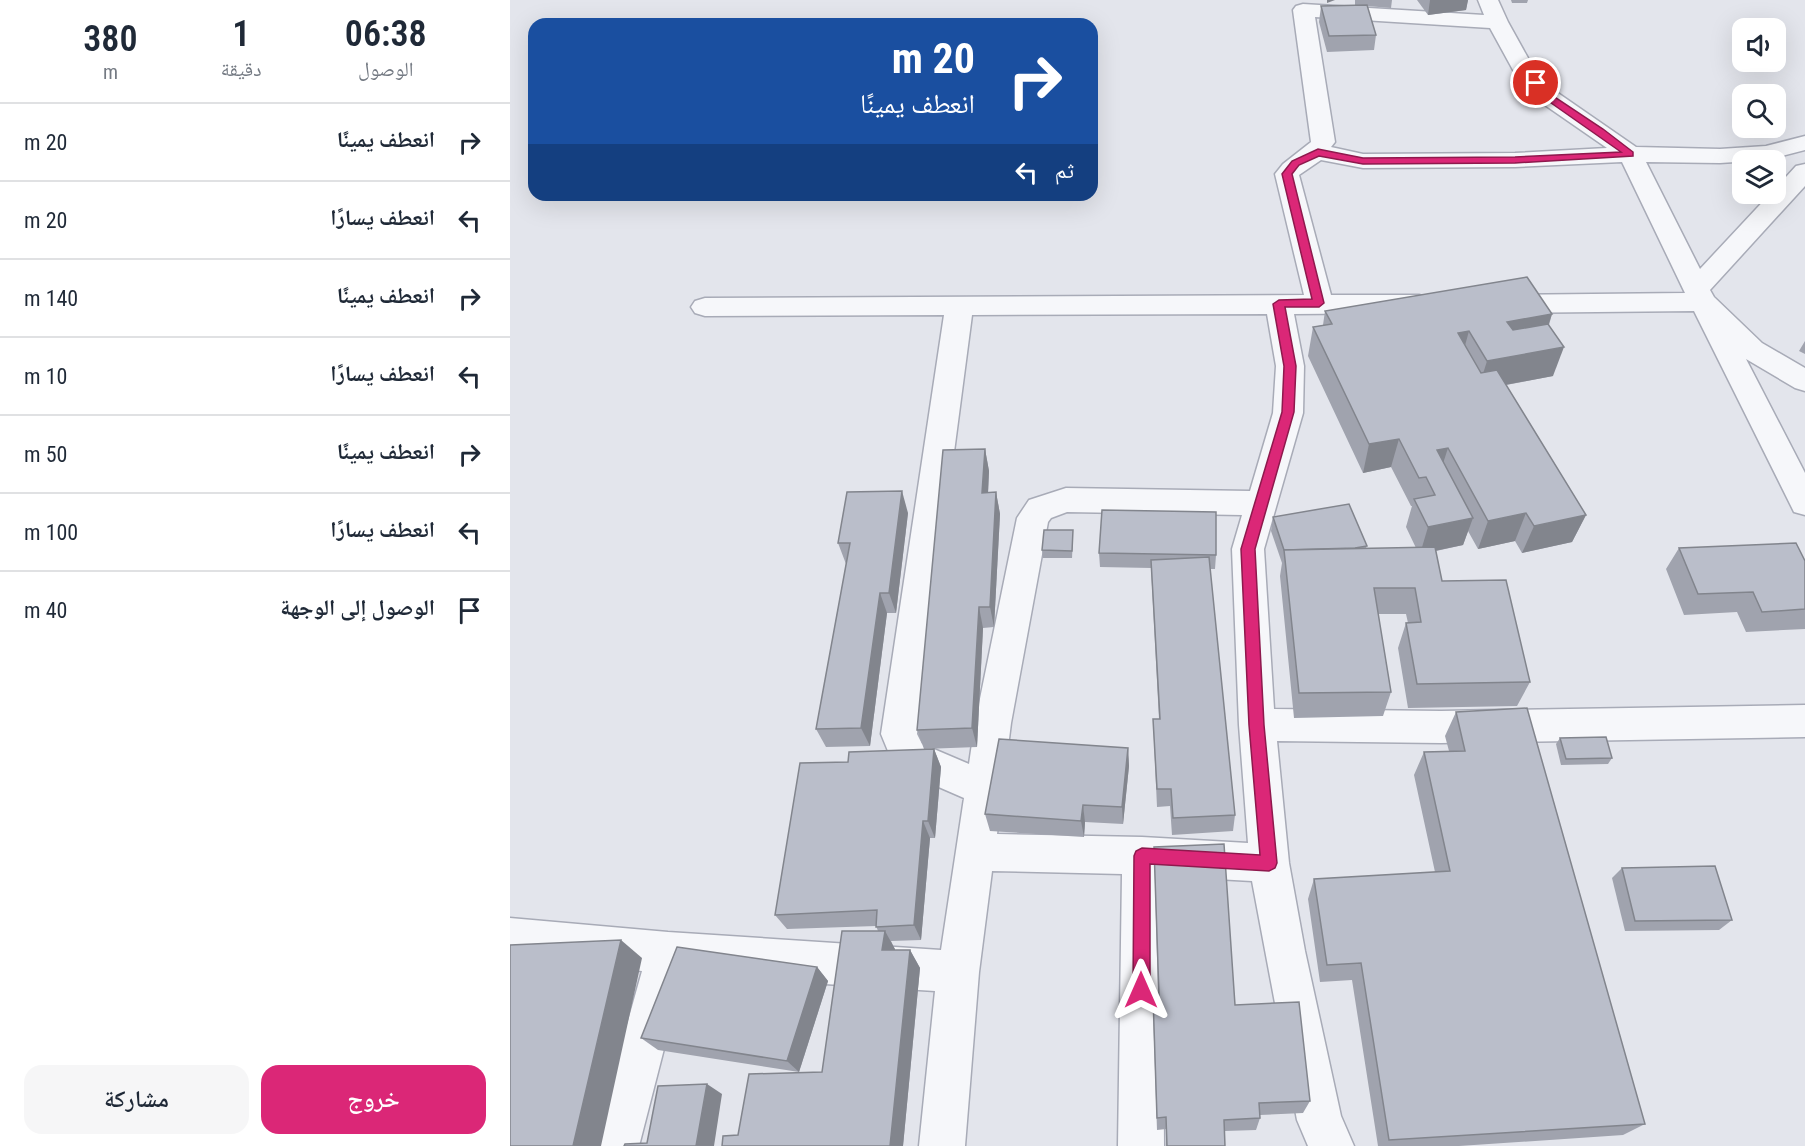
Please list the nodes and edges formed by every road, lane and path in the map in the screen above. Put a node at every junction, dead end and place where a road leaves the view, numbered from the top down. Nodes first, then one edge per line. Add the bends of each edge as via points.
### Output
1 (1492, 11) edge
2 (1805, 143) edge
3 (1318, 152) junction
4 (1630, 154) junction
5 (1805, 171) edge
6 (1699, 296) junction
7 (1319, 303) junction
8 (1279, 304) junction
9 (1445, 304) edge
10 (1480, 304) edge
11 (705, 307) dead end
12 (958, 308) junction
13 (1805, 381) edge
14 (1262, 502) junction
15 (1805, 503) edge
16 (1805, 722) edge
17 (1257, 725) junction
18 (984, 789) junction
19 (974, 852) junction
20 (1142, 856) junction
21 (1269, 863) junction
22 (510, 938) edge
23 (668, 952) junction
24 (958, 972) junction
25 (616, 1146) edge
26 (942, 1146) edge
27 (1141, 1146) edge
28 (1331, 1146) edge

1 - 3 street via 1303,10 1323,142
1 - 4 street via 1524,70 1547,96
2 - 4 street via 1766,153 1720,156
3 - 4 street via 1363,161
3 - 7 street via 1296,163 1287,174
4 - 6 street
5 - 6 street
6 - 10 street
6 - 13 street via 1752,350
6 - 15 street
7 - 8 street
7 - 9 street
8 - 12 street
8 - 14 street via 1290,366 1288,412
11 - 12 street
12 - 18 street via 899,734 908,756
14 - 17 street via 1248,549
14 - 18 street via 1066,500 1040,509 1030,532
16 - 17 street
17 - 21 street
18 - 19 street
19 - 20 street
19 - 24 street
20 - 21 street
20 - 27 street
21 - 28 street via 1319,1120
22 - 23 street
23 - 24 street
23 - 25 street
24 - 26 street

